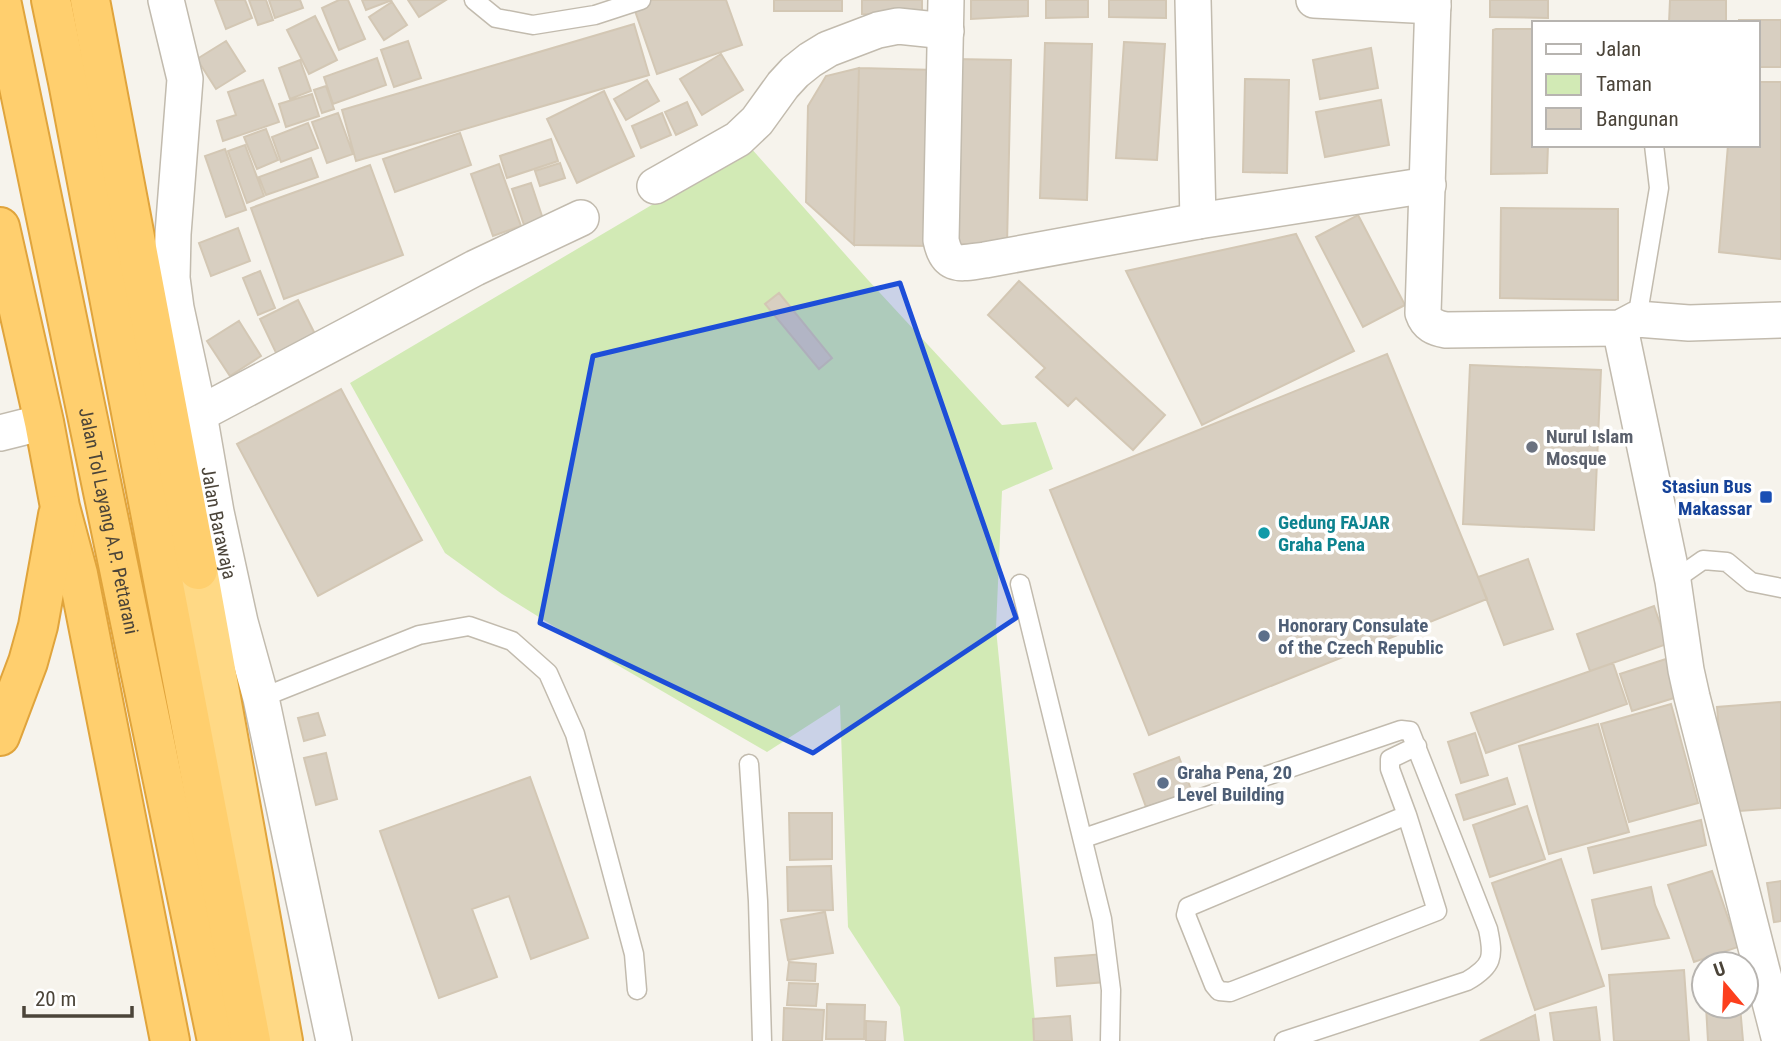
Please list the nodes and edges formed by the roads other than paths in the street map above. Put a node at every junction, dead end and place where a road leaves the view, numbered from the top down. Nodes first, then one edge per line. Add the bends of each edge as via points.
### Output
1 (1, 0) edge
2 (51, 0) edge
3 (90, 0) edge
4 (166, 0) edge
5 (474, 0) edge
6 (641, 0) edge
7 (1193, 0) edge
8 (1314, 0) edge
9 (1433, 3) edge
10 (592, 8) edge
11 (946, 15) edge
12 (1654, 147) edge
13 (1428, 185) junction
14 (655, 186) dead end
15 (582, 218) dead end
16 (1198, 221) junction
17 (0, 227) edge
18 (1781, 320) edge
19 (1628, 323) junction
20 (199, 414) junction
21 (44, 422) junction
22 (0, 433) edge
23 (60, 507) junction
24 (1673, 580) junction
25 (1020, 584) dead end
26 (1781, 588) edge
27 (261, 698) junction
28 (0, 736) edge
29 (1418, 746) junction
30 (749, 764) dead end
31 (1407, 815) junction
32 (1084, 838) junction
33 (637, 990) dead end
34 (170, 1041) edge
35 (217, 1041) edge
36 (251, 1041) edge
37 (283, 1041) edge
38 (334, 1041) edge
39 (762, 1041) edge
40 (1110, 1041) edge
41 (1284, 1041) edge
42 (1780, 1041) edge

1 - 35 highway, Jalan Tol Layang A.P. Pettarani
2 - 36 highway
3 - 37 highway
4 - 20 street, Jalan Barawaja via 185,79 172,278
5 - 10 lane via 496,18 533,24
6 - 10 lane
7 - 16 street
8 - 9 street
9 - 13 street
11 - 14 street via 878,30 828,49 795,72 737,139
11 - 16 street via 941,230 948,259 985,260
12 - 19 lane via 1659,188
13 - 16 street
13 - 19 street via 1423,313 1430,325 1446,330
15 - 20 street via 475,268
17 - 21 highway
18 - 19 street
19 - 24 street
20 - 27 street, Jalan Barawaja via 240,622
21 - 22 street
21 - 23 highway
23 - 28 highway via 38,626
23 - 34 highway via 78,574
24 - 26 lane via 1703,561 1727,562 1751,582
24 - 42 street via 1692,697
25 - 32 lane
27 - 33 lane via 419,635 469,626 512,641 548,673 575,734 634,954
27 - 38 street, Jalan Barawaja
29 - 31 lane via 1390,759
29 - 32 lane via 1410,731 1401,730
29 - 41 lane via 1488,929 1491,960 1467,981
30 - 39 lane
31 - 31 lane via 1188,907 1186,915 1214,985 1230,992 1437,911
32 - 40 lane via 1102,919 1111,990

